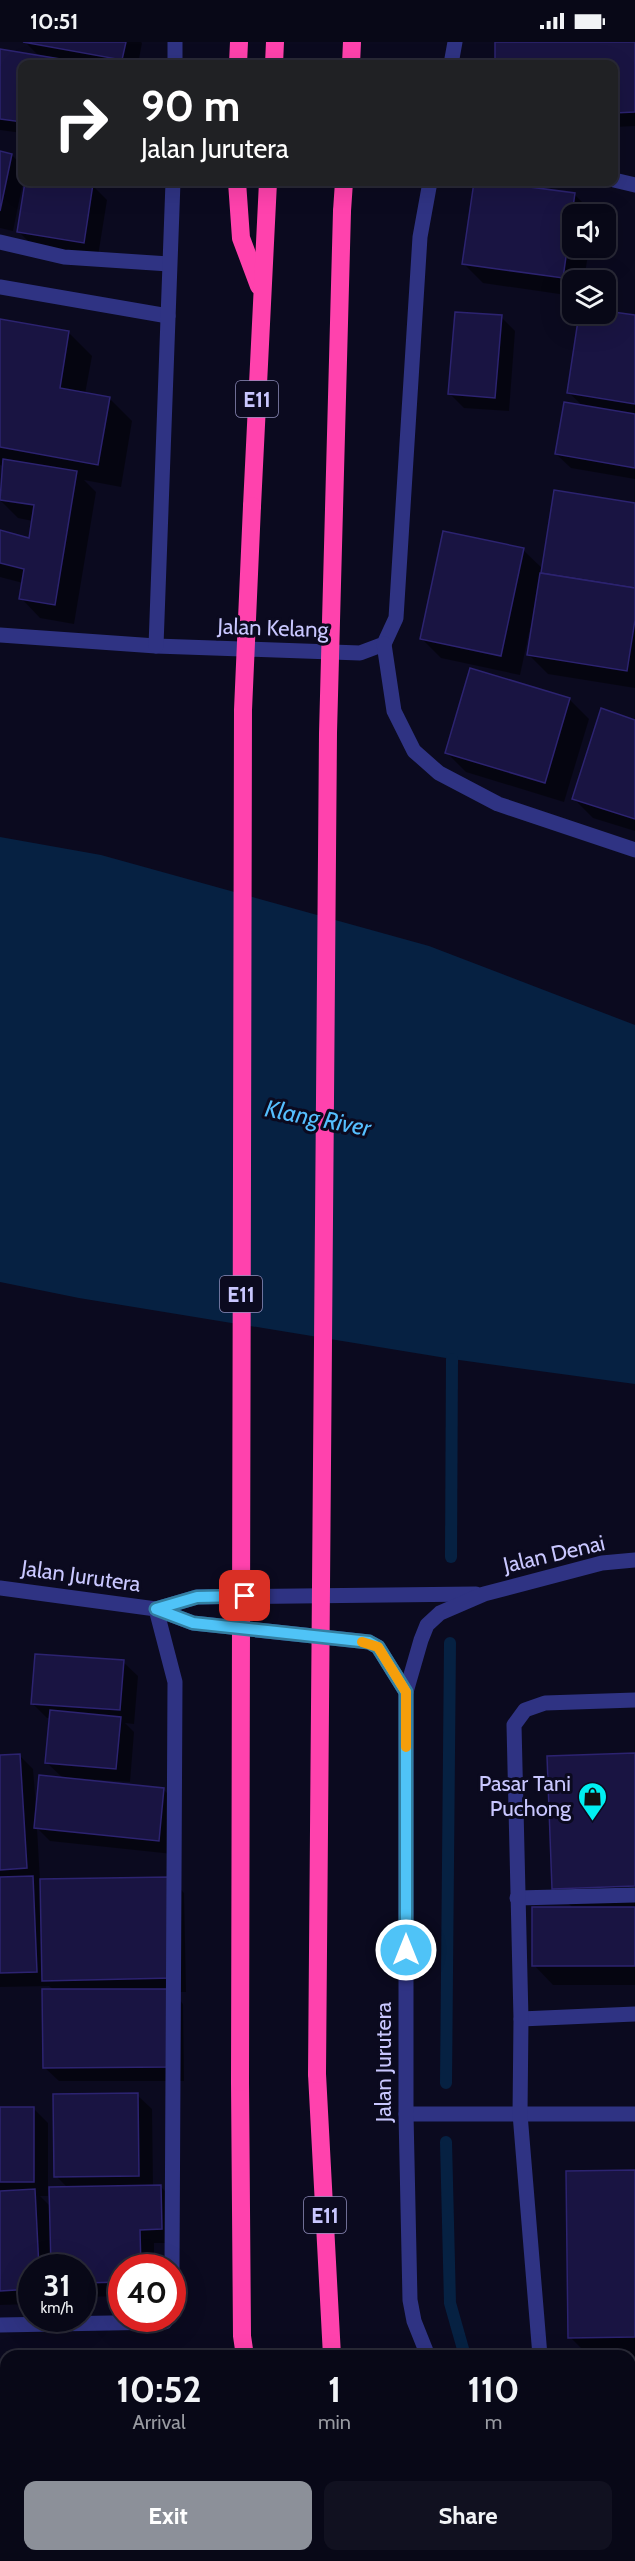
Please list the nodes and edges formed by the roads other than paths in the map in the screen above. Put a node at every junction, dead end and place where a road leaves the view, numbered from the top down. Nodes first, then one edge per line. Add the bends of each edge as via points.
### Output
1 (175, 42) edge
2 (239, 42) edge
3 (275, 42) edge
4 (352, 42) edge
5 (455, 42) edge
6 (175, 60) edge
7 (238, 60) edge
8 (274, 60) edge
9 (351, 60) edge
10 (452, 60) edge
11 (618, 181) edge
12 (635, 185) edge
13 (173, 186) edge
14 (237, 186) edge
15 (268, 186) edge
16 (344, 186) edge
17 (429, 186) edge
18 (0, 242) edge
19 (169, 264) junction
20 (0, 287) edge
21 (262, 293) junction
22 (168, 316) junction
23 (0, 635) edge
24 (384, 644) junction
25 (156, 646) junction
26 (635, 850) edge
27 (635, 1560) edge
28 (0, 1588) edge
29 (484, 1594) junction
30 (156, 1609) junction
31 (406, 1692) junction
32 (635, 1700) edge
33 (635, 1896) edge
34 (517, 1898) junction
35 (635, 2014) edge
36 (521, 2019) junction
37 (406, 2114) junction
38 (520, 2114) junction
39 (635, 2114) edge
40 (172, 2254) edge
41 (108, 2323) edge
42 (0, 2325) edge
43 (242, 2336) junction
44 (238, 2350) edge
45 (244, 2350) edge
46 (332, 2350) edge
47 (426, 2350) edge
48 (540, 2350) edge

1 - 6 street
2 - 7 highway
3 - 8 highway
4 - 9 highway
5 - 10 street
11 - 12 street
13 - 19 street
14 - 21 highway via 241,238
15 - 21 highway, E11
16 - 46 highway, E11, bridge via 328,733 317,2074
17 - 24 street via 420,237 396,618
18 - 19 street via 64,257
19 - 22 street
20 - 22 street
21 - 43 highway, E11, bridge via 243,710
22 - 25 street
23 - 25 street, Jalan Kelang
24 - 25 street, Jalan Kelang via 360,653
24 - 26 street via 394,711 414,751 439,773 498,804
27 - 29 street, Jalan Denai via 602,1563
28 - 30 street, Jalan Jurutera
29 - 30 street, Jalan Jurutera via 197,1597
29 - 31 street, Jalan Jurutera via 440,1613 427,1625
30 - 31 street, Jalan Jurutera via 193,1623 369,1642 378,1647
30 - 40 street via 175,1682
31 - 37 street, Jalan Jurutera
32 - 34 street via 545,1704 525,1710 514,1725
33 - 34 street
34 - 36 street
35 - 36 street
36 - 38 street
37 - 38 street
37 - 47 street, Jalan Jurutera via 410,2300
38 - 39 street
38 - 48 street
41 - 42 street
43 - 44 street
43 - 45 highway, E11

